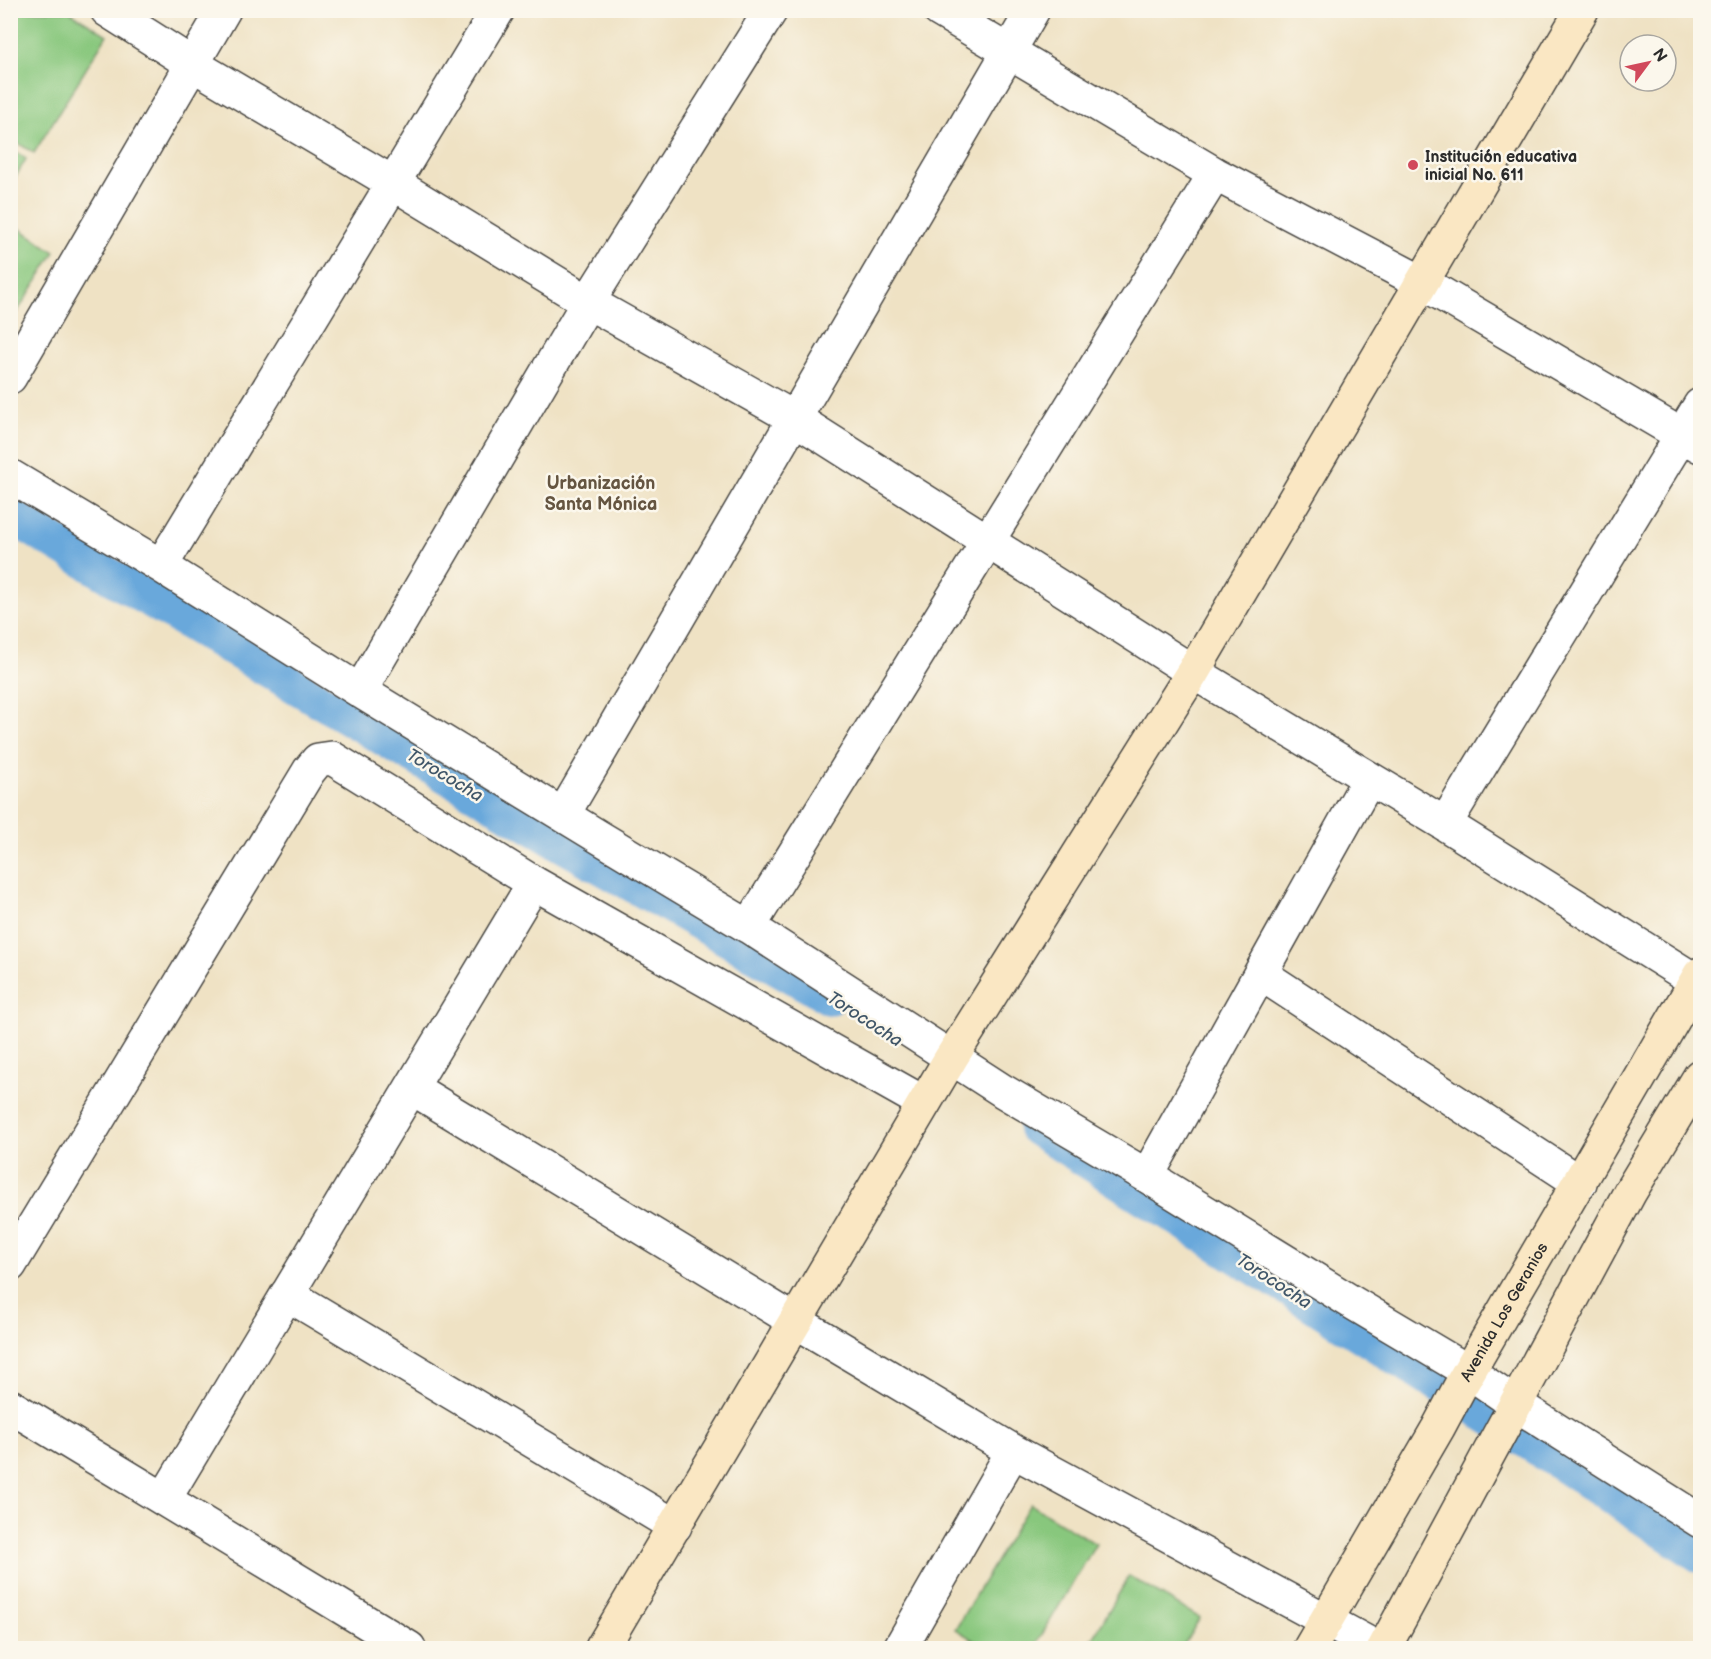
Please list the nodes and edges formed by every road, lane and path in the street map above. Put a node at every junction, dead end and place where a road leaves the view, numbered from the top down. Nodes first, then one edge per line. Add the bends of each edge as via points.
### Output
1 (107, 10) edge
2 (224, 10) edge
3 (498, 10) edge
4 (771, 10) edge
5 (939, 10) edge
6 (1032, 10) edge
7 (1582, 10) edge
8 (1007, 51) junction
9 (192, 64) junction
10 (1215, 174) junction
11 (393, 183) junction
12 (1423, 284) junction
13 (588, 302) junction
14 (10, 377) edge
15 (1701, 405) edge
16 (794, 418) junction
17 (1691, 441) edge
18 (10, 476) edge
19 (988, 540) junction
20 (161, 566) junction
21 (1193, 672) junction
22 (360, 691) junction
23 (1369, 779) junction
24 (563, 815) junction
25 (1445, 824) junction
26 (534, 884) junction
27 (749, 927) junction
28 (1261, 974) junction
29 (1698, 978) edge
30 (941, 1076) junction
31 (1701, 1076) edge
32 (412, 1088) junction
33 (1147, 1176) junction
34 (1580, 1184) junction
35 (10, 1266) edge
36 (287, 1294) junction
37 (795, 1321) junction
38 (1465, 1377) junction
39 (10, 1406) edge
40 (1516, 1406) junction
41 (1013, 1450) junction
42 (165, 1498) junction
43 (1701, 1521) edge
44 (675, 1526) junction
45 (1326, 1620) junction
46 (409, 1648) edge
47 (602, 1648) edge
48 (900, 1648) edge
49 (1310, 1648) edge
50 (1377, 1648) edge
51 (1384, 1648) edge

1 - 9 street
2 - 9 street
3 - 11 street
4 - 13 street
5 - 8 street
6 - 8 street
7 - 12 street
8 - 10 street
8 - 16 street
9 - 11 street
9 - 14 street
10 - 12 street
10 - 19 street
11 - 13 street
11 - 20 street
12 - 17 street
12 - 21 street
13 - 16 street
13 - 22 street
15 - 17 street
16 - 19 street
16 - 24 street
17 - 25 street
18 - 20 street
19 - 21 street
19 - 27 street
20 - 22 street
21 - 23 street
21 - 30 street
22 - 24 street
23 - 25 street
23 - 28 street
24 - 27 street
25 - 29 street
26 - 30 street
26 - 32 street
26 - 35 street via 332,758 318,760
27 - 30 street
28 - 33 street
28 - 34 street
29 - 34 street, Avenida Los Geranios
30 - 33 street via 1003,1091
30 - 37 street
31 - 40 street via 1630,1192
32 - 36 street
32 - 37 street
33 - 38 street
34 - 38 street, Avenida Los Geranios
36 - 42 street
36 - 44 street
37 - 41 street
37 - 44 street
38 - 40 street
38 - 45 street, Avenida Los Geranios
39 - 42 street
40 - 43 street
40 - 51 street
41 - 45 street
41 - 48 street
42 - 46 street
44 - 47 street
45 - 49 street, Avenida Los Geranios
45 - 50 street

